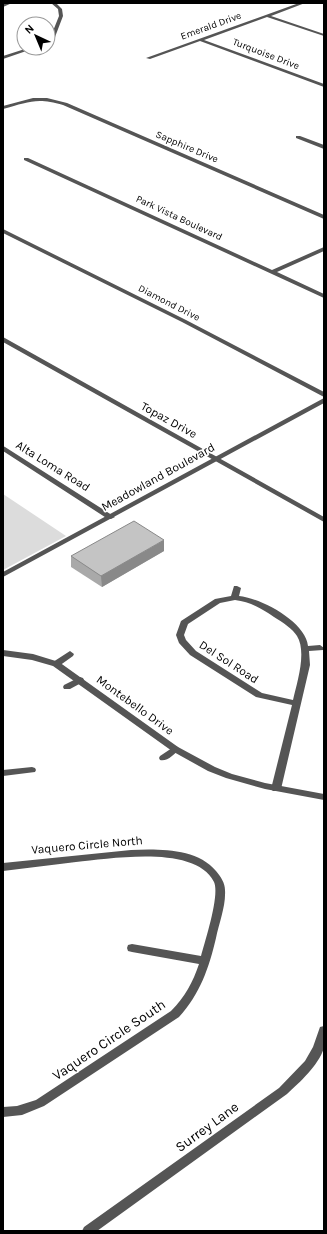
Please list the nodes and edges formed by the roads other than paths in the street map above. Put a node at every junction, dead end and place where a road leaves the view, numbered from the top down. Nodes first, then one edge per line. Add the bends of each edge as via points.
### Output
1 (10, 3) edge
2 (53, 3) edge
3 (303, 3) edge
4 (3, 6) edge
5 (267, 16) junction
6 (56, 32) edge
7 (324, 35) edge
8 (201, 40) junction
9 (16, 54) edge
10 (3, 58) edge
11 (148, 58) dead end
12 (324, 86) edge
13 (3, 108) edge
14 (298, 137) dead end
15 (324, 147) edge
16 (26, 159) dead end
17 (324, 217) edge
18 (3, 231) edge
19 (324, 249) edge
20 (274, 272) junction
21 (324, 296) edge
22 (3, 339) edge
23 (324, 395) edge
24 (324, 400) edge
25 (3, 448) edge
26 (216, 459) junction
27 (111, 516) junction
28 (324, 520) edge
29 (3, 575) edge
30 (237, 588) dead end
31 (235, 598) junction
32 (320, 648) dead end
33 (305, 649) junction
34 (3, 653) edge
35 (70, 654) dead end
36 (56, 664) junction
37 (80, 680) junction
38 (67, 687) dead end
39 (296, 703) junction
40 (175, 749) junction
41 (163, 758) dead end
42 (32, 770) dead end
43 (3, 773) edge
44 (276, 789) junction
45 (324, 797) edge
46 (3, 867) edge
47 (209, 945) joint
48 (132, 948) dead end
49 (205, 961) junction
50 (324, 1033) edge
51 (3, 1112) edge
52 (88, 1231) edge

1 - 4 street
2 - 6 street via 62,12
3 - 5 street, Emerald Drive
5 - 7 street
5 - 8 street, Emerald Drive
8 - 11 street, Emerald Drive
8 - 12 street, Turquoise Drive
9 - 10 street
13 - 17 street, Sapphire Drive via 42,98 66,104
14 - 15 street
16 - 20 street, Park Vista Boulevard
18 - 23 street, Diamond Drive
19 - 20 street
20 - 21 street, Park Vista Boulevard
22 - 26 street, Topaz Drive
24 - 26 street, Meadowland Boulevard
25 - 27 street, Alta Loma Road
26 - 27 street, Meadowland Boulevard
26 - 28 street, Topaz Drive
27 - 29 street, Meadowland Boulevard
30 - 31 street
31 - 33 street, Del Sol Road via 260,604 285,620 301,636
31 - 39 street, Del Sol Road via 218,601 190,617 184,622 180,635 182,641 193,653 250,691 267,698
32 - 33 street
33 - 39 street, Del Sol Road via 306,665
34 - 36 street, Montebello Drive via 33,657
35 - 36 street
36 - 37 street, Montebello Drive
37 - 38 street, Montebello Drive
37 - 40 street, Montebello Drive
39 - 44 street, Del Sol Road
40 - 41 street, Montebello Drive
40 - 44 street, Montebello Drive via 222,774
42 - 43 street
44 - 45 street, Montebello Drive
46 - 47 street, Vaquero Circle North via 138,852 169,854 195,860 212,872 220,888 220,903
47 - 49 street, Vaquero Circle South
48 - 49 street
49 - 51 street, Vaquero Circle South via 196,987 184,1006 175,1014 40,1103 28,1109
50 - 52 street, Surrey Lane via 311,1061 283,1091

